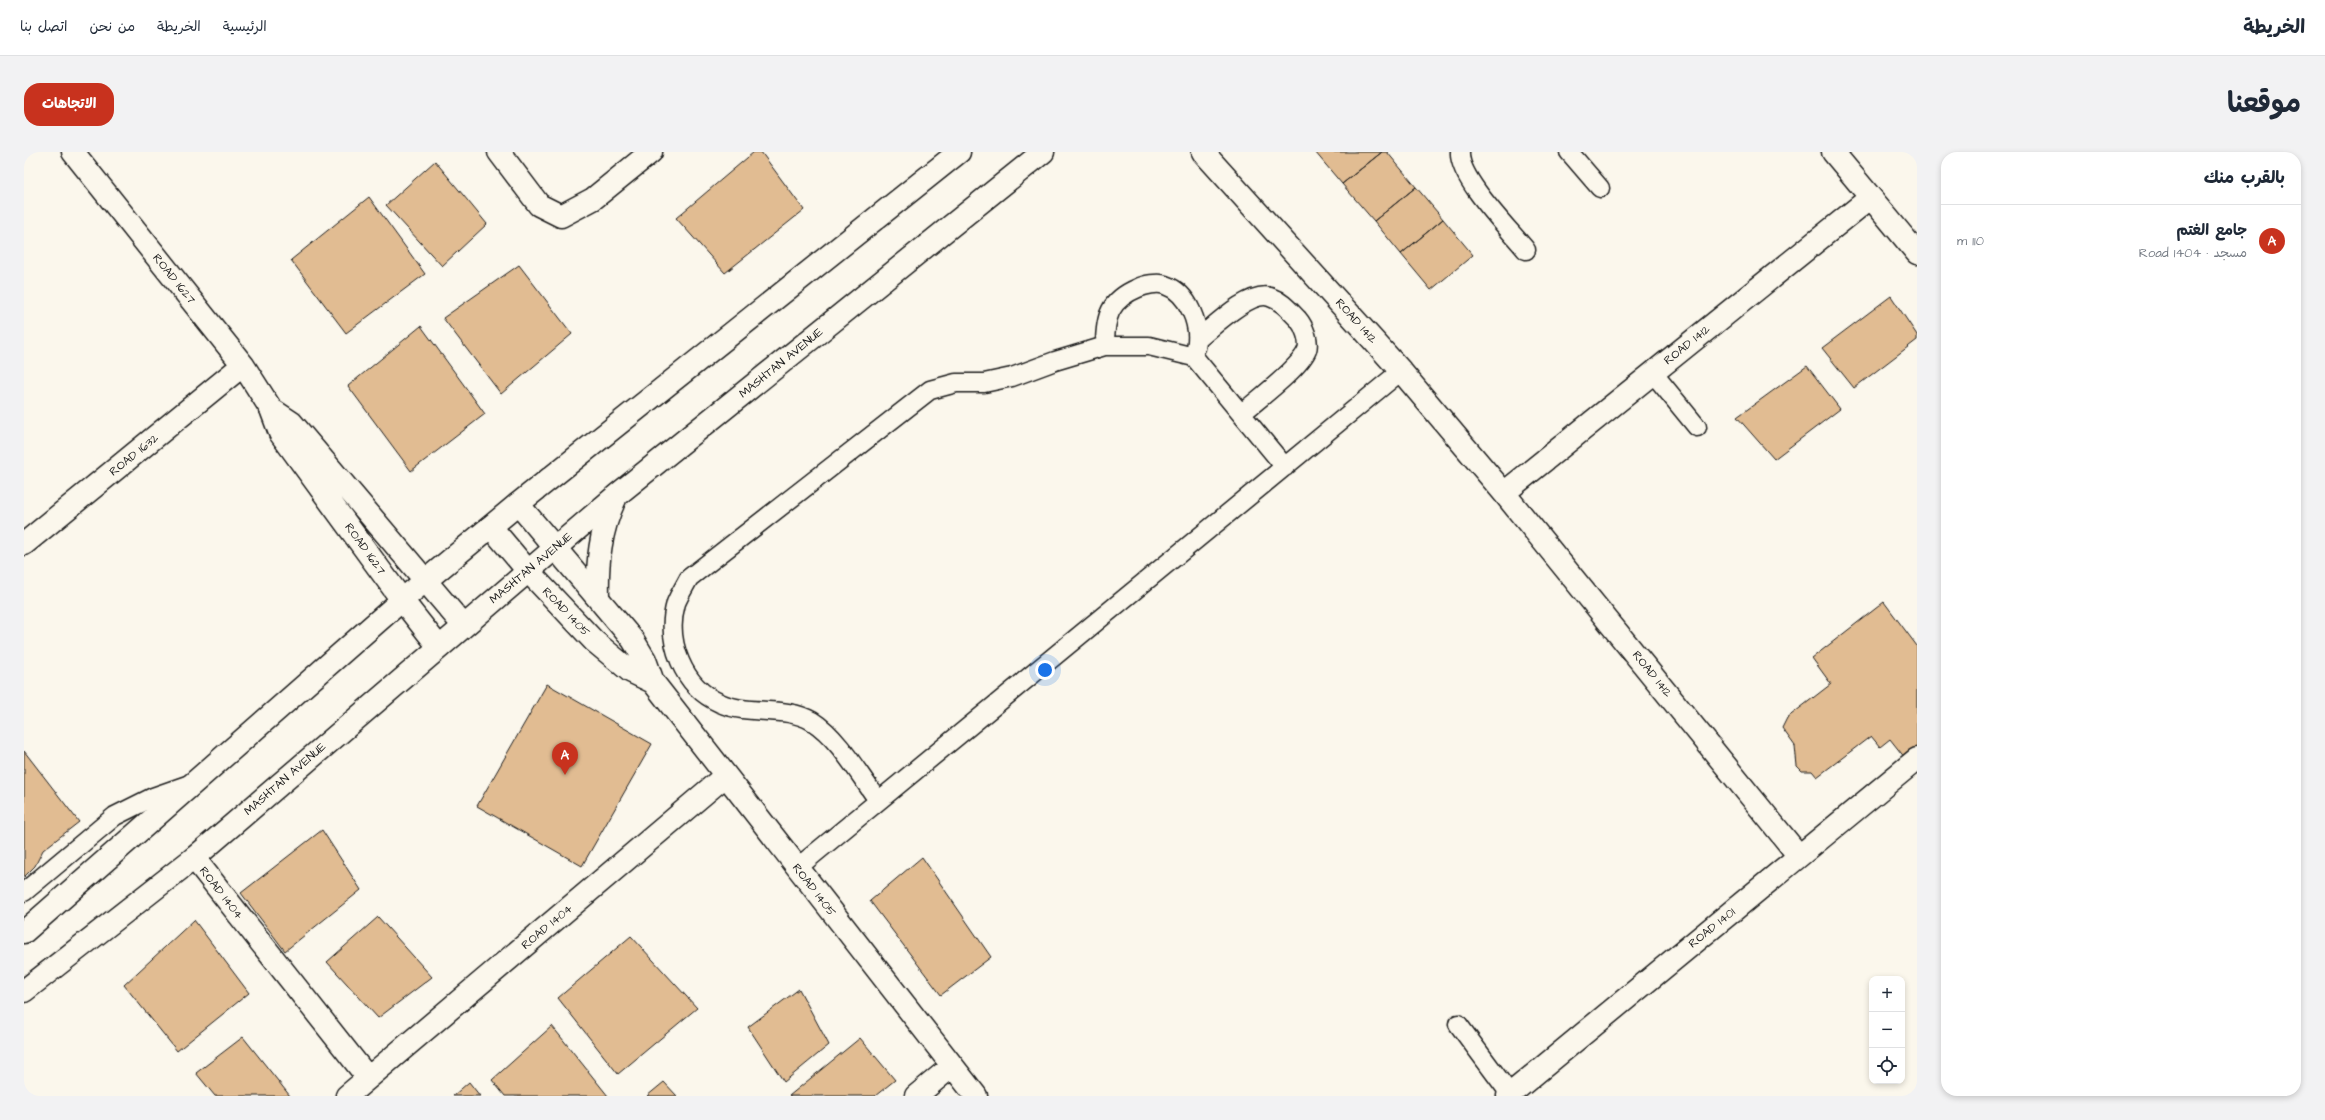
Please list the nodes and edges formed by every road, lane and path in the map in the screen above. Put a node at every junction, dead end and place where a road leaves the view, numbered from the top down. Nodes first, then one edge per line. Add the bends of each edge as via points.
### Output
1 (73, 152) edge
2 (499, 152) edge
3 (651, 152) edge
4 (959, 152) edge
5 (1043, 152) edge
6 (1204, 152) edge
7 (1460, 152) edge
8 (1569, 152) edge
9 (1833, 152) edge
10 (1600, 188) dead end
11 (1870, 198) junction
12 (1526, 250) dead end
13 (1917, 252) edge
14 (1198, 339) junction
15 (1105, 346) junction
16 (1194, 357) junction
17 (243, 365) junction
18 (1401, 371) junction
19 (1653, 373) junction
20 (271, 409) junction
21 (1241, 414) junction
22 (1697, 427) dead end
23 (1285, 467) junction
24 (1504, 493) junction
25 (617, 495) junction
26 (518, 504) junction
27 (491, 527) junction
28 (24, 544) edge
29 (556, 548) junction
30 (528, 571) junction
31 (426, 580) junction
32 (598, 597) junction
33 (402, 600) junction
34 (463, 625) junction
35 (439, 647) junction
36 (653, 682) junction
37 (1917, 759) edge
38 (725, 776) junction
39 (195, 782) junction
40 (878, 800) junction
41 (1799, 856) junction
42 (194, 858) junction
43 (797, 868) junction
44 (24, 892) edge
45 (24, 932) edge
46 (24, 991) edge
47 (1458, 1024) dead end
48 (952, 1066) junction
49 (368, 1078) junction
50 (1509, 1095) edge
51 (347, 1096) edge
52 (916, 1096) edge
53 (976, 1096) edge

1 - 17 street, ROAD 1627
2 - 3 street via 538,205 561,216 593,199
4 - 26 street
5 - 25 street, MASHTAN AVENUE
6 - 18 street, ROAD 1412
7 - 12 lane via 1459,159 1467,178
8 - 10 lane
9 - 11 street
11 - 13 street
11 - 19 street, ROAD 1412
14 - 15 lane via 1196,322 1183,298 1165,284 1144,286 1125,294 1111,308 1105,324
14 - 16 lane
14 - 21 lane via 1238,306 1254,298 1268,296 1283,303 1300,322 1308,339 1307,350 1299,363
15 - 16 lane via 1149,346
15 - 40 lane via 1012,377 984,383 956,383 930,390 689,578 676,602 672,631 679,661 696,686 720,703 751,710 789,714 812,721 831,737
16 - 21 lane
17 - 20 street, ROAD 1627
17 - 28 street, ROAD 1632
18 - 23 lane
18 - 24 street, ROAD 1412
19 - 22 lane
19 - 24 street, ROAD 1412
20 - 31 street, ROAD 1627 via 292,423
20 - 33 street, ROAD 1627 via 280,432
21 - 23 lane
23 - 40 lane
24 - 41 street, ROAD 1412
25 - 29 street, MASHTAN AVENUE
25 - 32 street via 606,519 600,544 597,570
26 - 27 street
26 - 29 street, ROAD 1405
27 - 30 street, ROAD 1405
27 - 31 street
29 - 30 street, MASHTAN AVENUE
29 - 32 street, ROAD 1405
30 - 34 street, MASHTAN AVENUE
30 - 36 street, ROAD 1405 via 612,657 630,671
31 - 33 street
31 - 34 street, ROAD 1627
32 - 36 street, ROAD 1405 via 633,640 645,660
33 - 35 street, ROAD 1627
33 - 39 street
34 - 35 street, MASHTAN AVENUE
35 - 42 street, MASHTAN AVENUE
36 - 38 street, ROAD 1405
37 - 41 street, ROAD 1401
38 - 43 street, ROAD 1405
38 - 49 street, ROAD 1404
39 - 44 lane via 153,797 115,816
39 - 45 street
40 - 43 lane
41 - 50 street, ROAD 1401
42 - 46 street, MASHTAN AVENUE
42 - 49 street, ROAD 1404
43 - 48 street, ROAD 1405
47 - 50 lane
48 - 52 street
48 - 53 street, ROAD 1405
49 - 51 street, ROAD 1404

